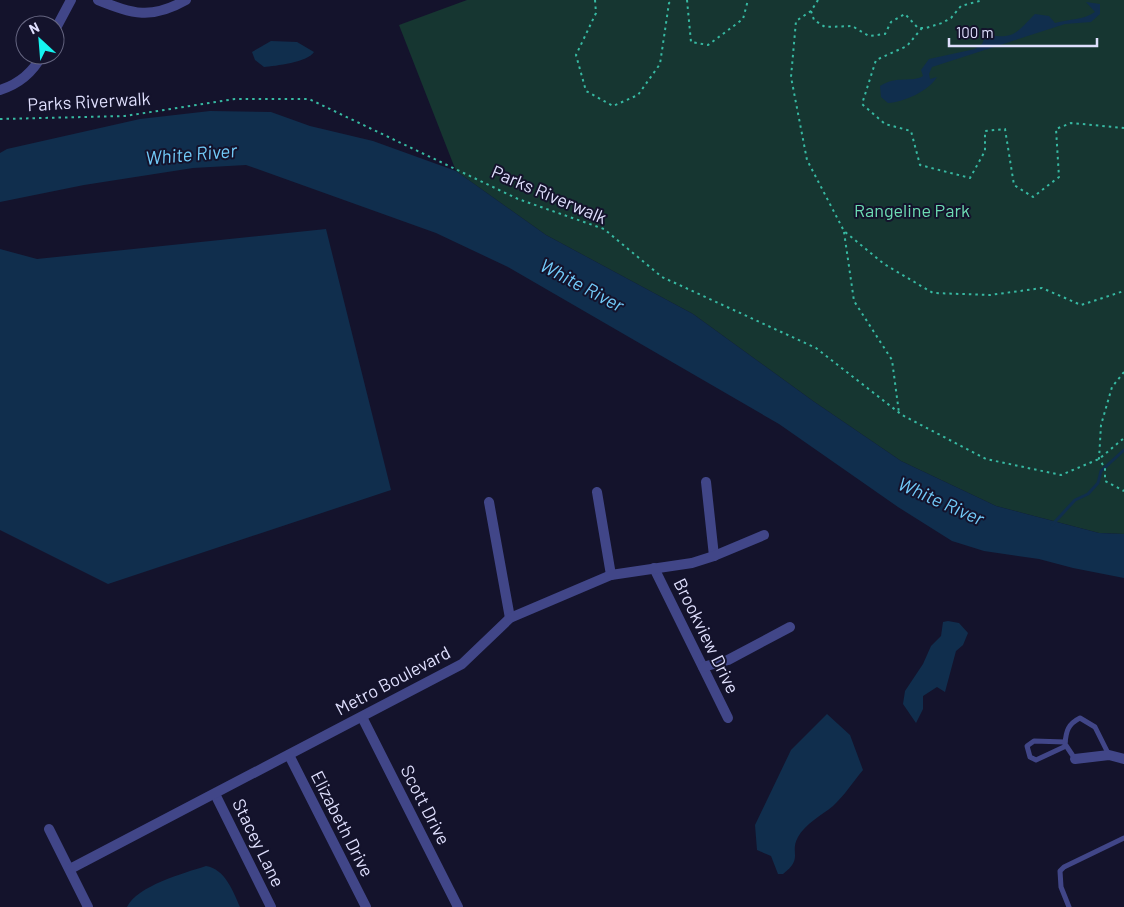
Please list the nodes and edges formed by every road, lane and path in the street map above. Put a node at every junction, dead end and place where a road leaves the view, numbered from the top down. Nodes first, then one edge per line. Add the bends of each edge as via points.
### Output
1 (70, 0) edge
2 (98, 0) edge
3 (186, 0) edge
4 (595, 0) edge
5 (673, 0) edge
6 (687, 0) edge
7 (748, 0) edge
8 (818, 0) edge
9 (983, 0) edge
10 (811, 11) junction
11 (62, 15) edge
12 (922, 28) junction
13 (37, 65) edge
14 (0, 90) edge
15 (0, 120) edge
16 (1124, 128) edge
17 (844, 231) junction
18 (1124, 290) edge
19 (1124, 372) edge
20 (899, 413) junction
21 (1124, 438) edge
22 (1099, 459) junction
23 (706, 482) dead end
24 (1124, 491) edge
25 (597, 492) dead end
26 (489, 502) dead end
27 (764, 535) dead end
28 (714, 556) junction
29 (654, 568) junction
30 (611, 575) junction
31 (510, 618) junction
32 (790, 628) dead end
33 (703, 667) junction
34 (362, 717) junction
35 (728, 718) dead end
36 (1065, 744) junction
37 (1109, 754) junction
38 (289, 755) junction
39 (1124, 759) edge
40 (1075, 760) joint
41 (216, 794) junction
42 (49, 829) dead end
43 (1124, 838) edge
44 (70, 869) junction
45 (88, 907) edge
46 (272, 907) edge
47 (366, 907) edge
48 (458, 907) edge
49 (1069, 907) edge

1 - 11 street
2 - 3 street via 141,14 170,8
4 - 5 path via 596,13 576,55 586,91 613,106 638,95 660,64 669,3
6 - 7 path via 691,42 708,45 743,18
8 - 10 path
9 - 12 path via 961,6 951,18
10 - 12 path via 814,20 825,27 852,26 869,36 885,34 892,22 905,14 918,28
10 - 17 path via 796,21 791,77 807,160
12 - 16 path via 907,46 876,60 862,104 885,124 911,131 920,166 970,178 985,151 985,131 1005,129 1014,185 1033,197 1059,177 1056,130 1071,123
13 - 14 street via 24,78
15 - 20 path, Parks Riverwalk via 125,116 234,99 309,98 518,198 604,229 662,278 816,348
17 - 18 path via 884,264 933,293 990,294 1042,288 1081,305
17 - 20 path via 854,301 892,360
19 - 22 path via 1112,387 1104,413
20 - 22 path, Parks Riverwalk via 986,459 1062,475
21 - 22 path, Parks Riverwalk
22 - 24 path via 1105,468 1105,481
23 - 28 street
25 - 30 street
26 - 31 street
27 - 28 street, Metro Boulevard
28 - 29 street, Metro Boulevard via 692,563
29 - 30 street, Metro Boulevard
29 - 33 street, Brookview Drive
30 - 31 street, Metro Boulevard
31 - 34 street, Metro Boulevard via 462,664
32 - 33 street via 728,660
33 - 35 street, Brookview Drive
34 - 38 street, Metro Boulevard
34 - 48 street, Scott Drive
36 - 36 lane via 1036,760 1030,758 1027,750 1034,741
36 - 37 lane via 1066,730 1080,718 1095,727
36 - 40 lane
37 - 39 street
37 - 40 street
38 - 41 street, Metro Boulevard
38 - 47 street, Elizabeth Drive
41 - 44 street, Metro Boulevard
41 - 46 street, Stacey Lane
42 - 44 street
43 - 49 lane via 1064,866 1060,871 1061,887
44 - 45 street

